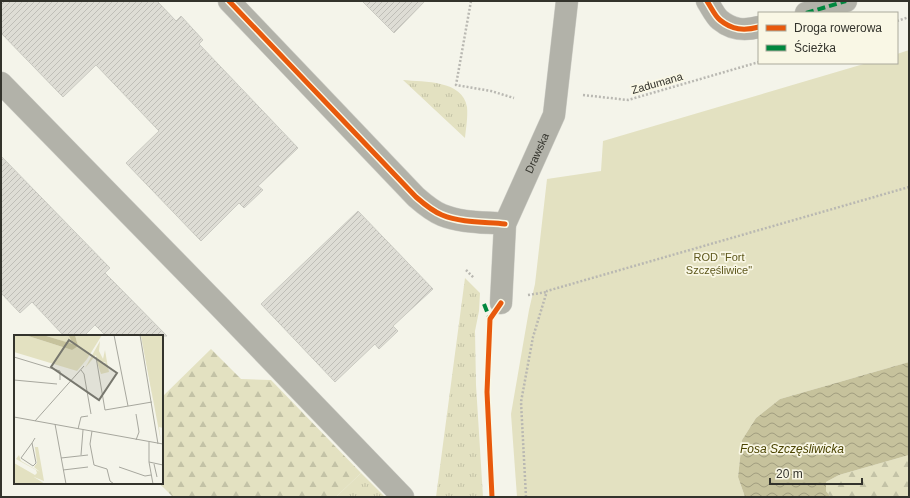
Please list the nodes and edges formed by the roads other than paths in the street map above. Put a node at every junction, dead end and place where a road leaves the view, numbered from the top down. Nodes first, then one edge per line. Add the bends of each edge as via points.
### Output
1 (229, 1) edge
2 (567, 1) edge
3 (708, 1) edge
4 (846, 1) edge
5 (809, 12) edge
6 (758, 27) edge
7 (1, 83) edge
8 (505, 224) junction
9 (501, 303) dead end
10 (403, 497) edge

1 - 8 street via 416,197 430,208 457,220
2 - 8 street, Drawska via 554,115
3 - 6 street via 719,19 738,30
4 - 5 street
7 - 10 street
8 - 9 street, Drawska

